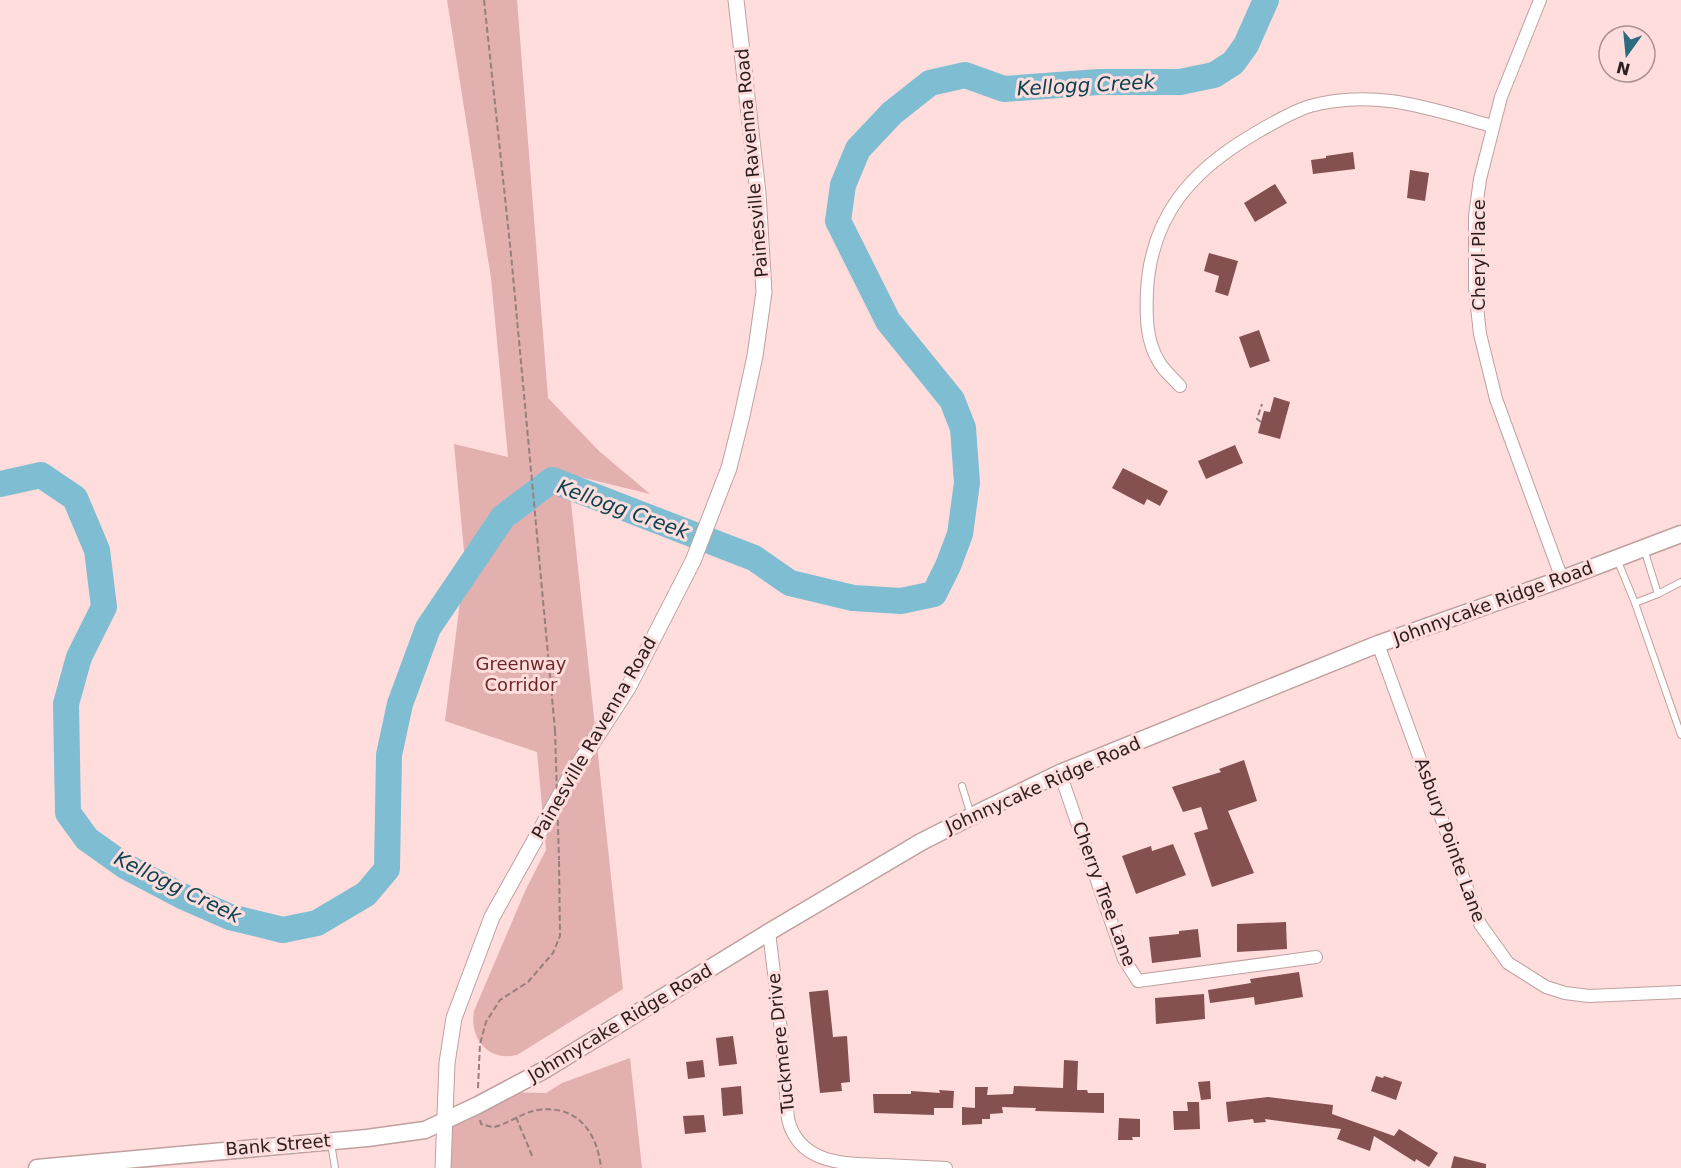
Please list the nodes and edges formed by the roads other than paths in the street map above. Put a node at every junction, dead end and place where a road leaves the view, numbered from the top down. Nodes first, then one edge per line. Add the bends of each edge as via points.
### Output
1 (736, 0) edge
2 (1540, 0) edge
3 (1492, 126) junction
4 (1180, 386) dead end
5 (1681, 534) edge
6 (1644, 548) junction
7 (1617, 558) junction
8 (1562, 579) junction
9 (1681, 582) edge
10 (1658, 594) junction
11 (1635, 603) junction
12 (1378, 644) junction
13 (1681, 711) edge
14 (1674, 714) junction
15 (1681, 735) edge
16 (1060, 773) junction
17 (962, 786) dead end
18 (972, 816) junction
19 (769, 932) junction
20 (1316, 957) dead end
21 (1681, 992) edge
22 (445, 1120) junction
23 (331, 1140) junction
24 (37, 1168) edge
25 (335, 1168) edge
26 (443, 1168) edge
27 (946, 1168) edge

1 - 22 street, Painesville Ravenna Road via 758,193 764,292 755,356 729,468 693,561 628,688 569,779 492,917 454,1018 447,1063
2 - 3 street, Cheryl Place
3 - 4 street via 1381,98 1309,106 1272,123 1197,174 1168,214 1154,249 1147,305 1151,345 1160,364
3 - 8 street, Cheryl Place via 1475,216 1475,288 1480,334 1496,399
5 - 6 main road, Johnnycake Ridge Road
6 - 7 main road, Johnnycake Ridge Road
6 - 10 lane
7 - 8 main road, Johnnycake Ridge Road
7 - 11 lane
8 - 12 main road, Johnnycake Ridge Road
9 - 10 lane
10 - 11 lane
11 - 14 lane
12 - 16 main road, Johnnycake Ridge Road
12 - 21 street, Asbury Pointe Lane via 1480,924 1508,963 1546,987 1565,993 1589,996
13 - 14 lane
14 - 15 lane
16 - 18 main road, Johnnycake Ridge Road
16 - 20 street, Cherry Tree Lane via 1124,958 1138,981
17 - 18 lane
18 - 19 main road, Johnnycake Ridge Road
19 - 22 main road, Johnnycake Ridge Road via 574,1053
19 - 27 street, Tuckmere Drive via 788,1119 799,1143 833,1162
22 - 23 main road, Bank Street via 425,1130
22 - 26 street, Painesville Ravenna Road
23 - 24 main road, Bank Street
23 - 25 lane

